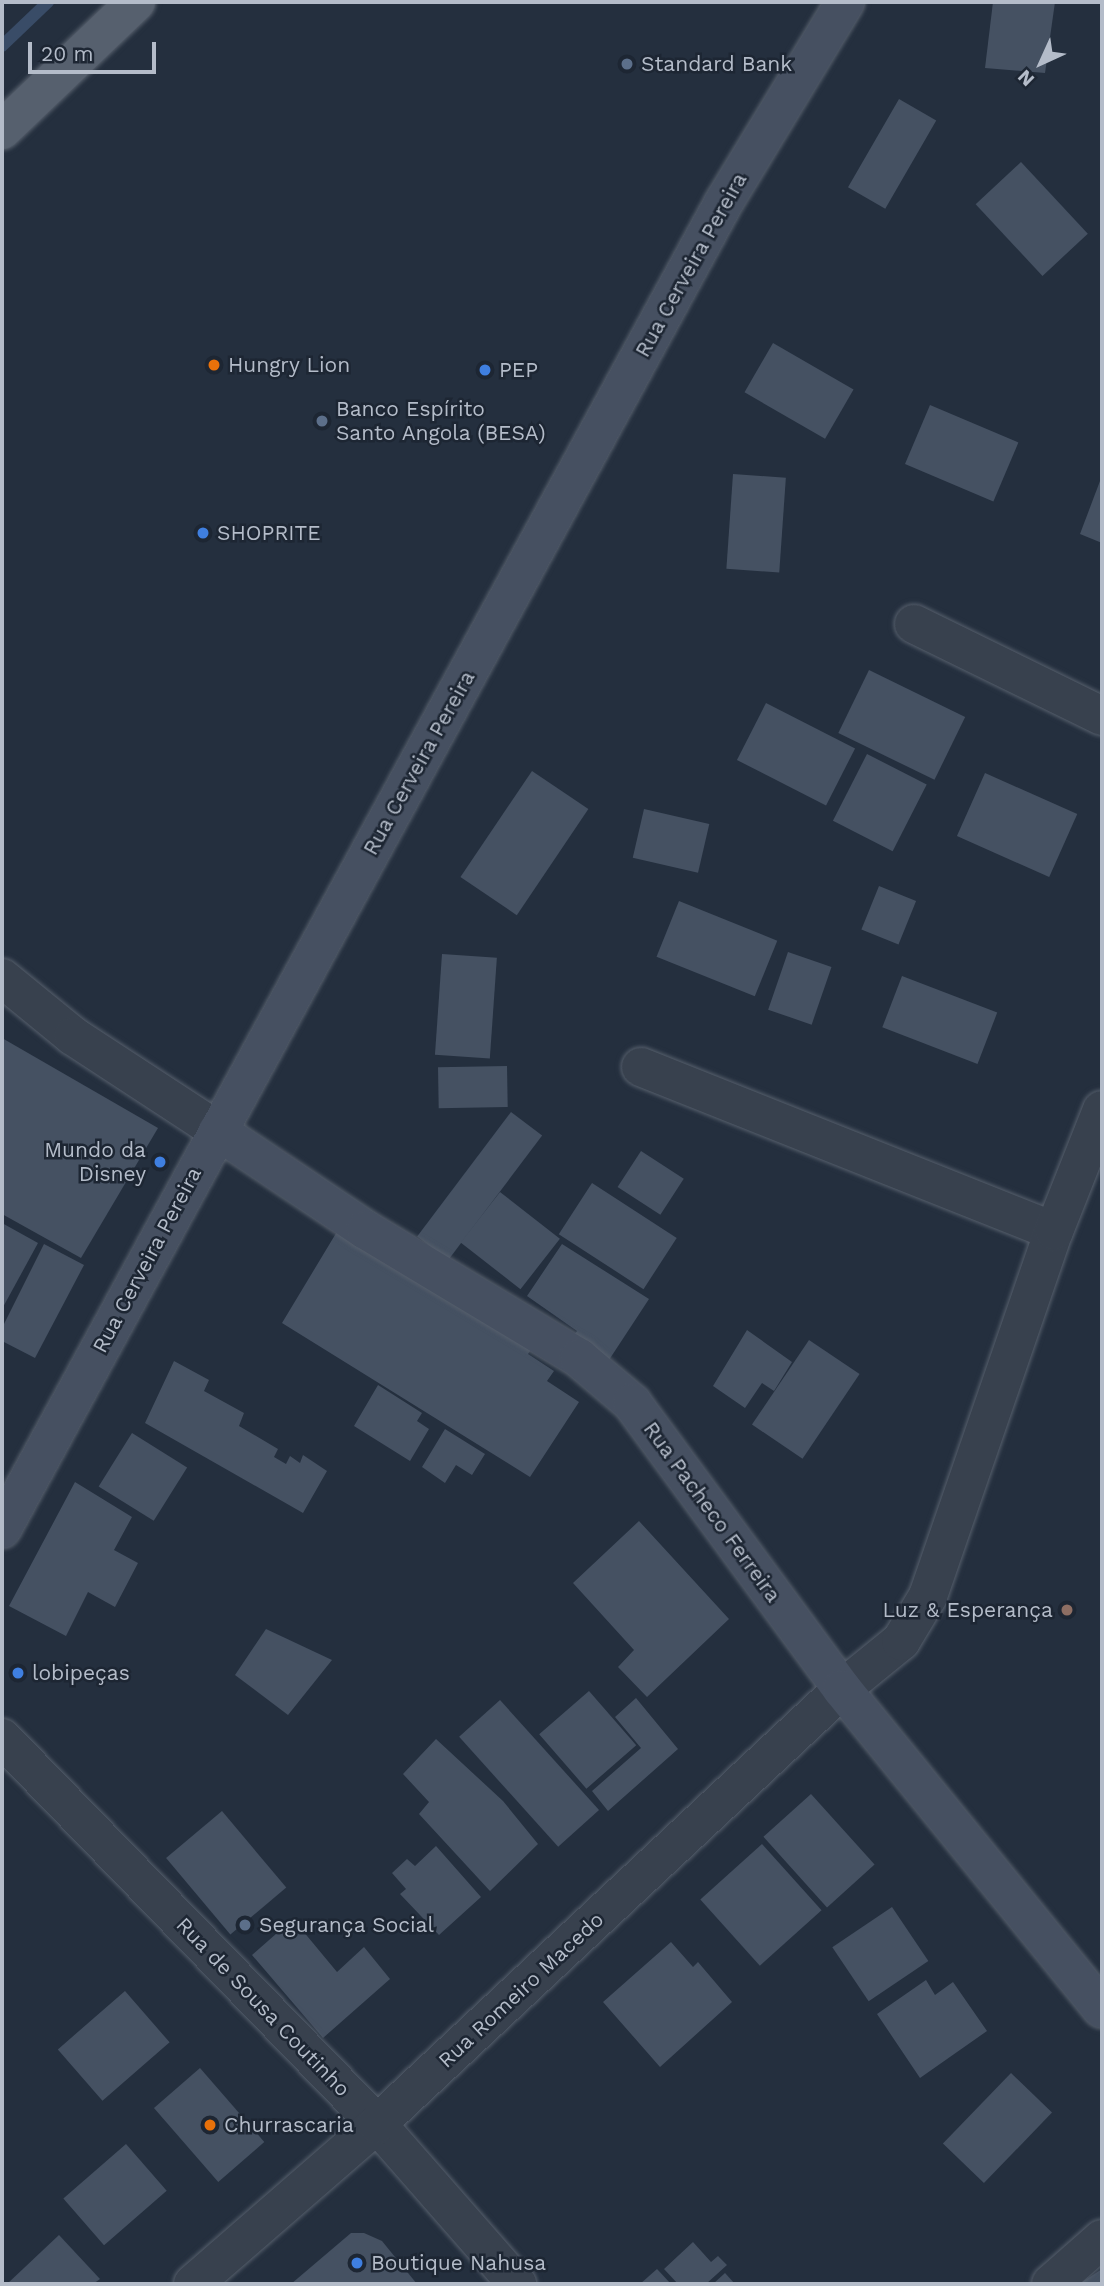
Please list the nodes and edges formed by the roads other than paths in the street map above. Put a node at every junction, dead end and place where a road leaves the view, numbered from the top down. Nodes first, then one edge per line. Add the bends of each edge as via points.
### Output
1 (136, 2) edge
2 (845, 2) edge
3 (2, 130) edge
4 (914, 624) dead end
5 (1102, 716) edge
6 (2, 978) edge
7 (641, 1067) dead end
8 (1102, 1110) edge
9 (218, 1131) junction
10 (1054, 1231) junction
11 (2, 1529) edge
12 (842, 1689) junction
13 (2, 1738) edge
14 (1102, 2009) edge
15 (377, 2124) junction
16 (1102, 2239) edge
17 (193, 2284) edge
18 (517, 2284) edge
19 (1051, 2284) edge

1 - 3 main road
2 - 9 main road, Rua Cerveira Pereira via 718,215
4 - 5 street
6 - 9 street via 73,1036
7 - 10 street
8 - 10 street, Rua Romeiro Macedo
9 - 11 main road, Rua Cerveira Pereira
9 - 12 main road, Rua Pacheco Ferreira via 366,1230 579,1358 632,1403
10 - 12 street, Rua Romeiro Macedo via 928,1596 901,1641
12 - 14 main road, Rua Pacheco Ferreira
12 - 15 street, Rua Romeiro Macedo
13 - 15 street, Rua de Sousa Coutinho
15 - 17 street, Rua Romeiro Macedo
15 - 18 street, Rua de Sousa Coutinho
16 - 19 street

